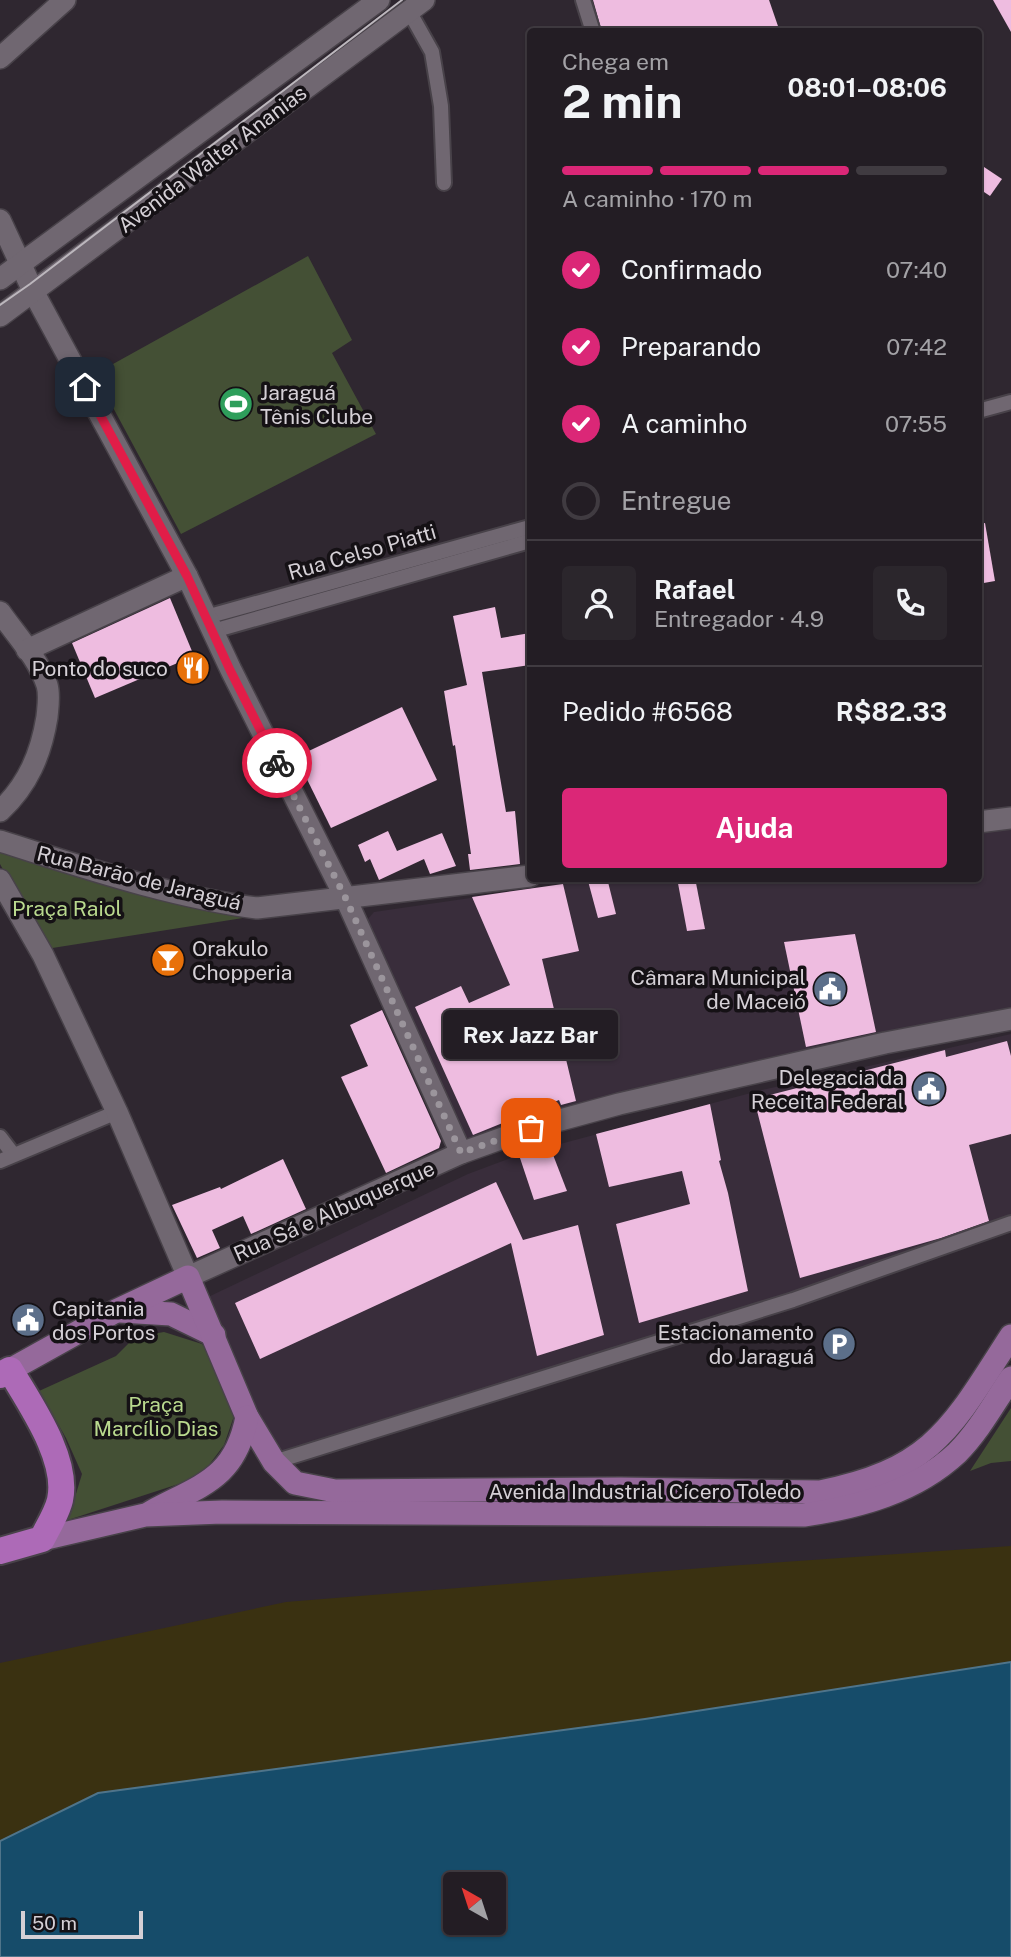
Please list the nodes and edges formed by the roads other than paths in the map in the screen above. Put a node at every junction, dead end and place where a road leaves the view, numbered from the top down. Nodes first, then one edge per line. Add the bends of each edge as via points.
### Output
1 (65, 0) edge
2 (379, 0) edge
3 (583, 0) edge
4 (416, 6) edge
5 (592, 28) edge
6 (0, 58) edge
7 (444, 183) dead end
8 (0, 220) edge
9 (21, 265) junction
10 (0, 279) edge
11 (34, 293) junction
12 (0, 316) edge
13 (1011, 402) edge
14 (982, 410) edge
15 (527, 528) edge
16 (527, 542) edge
17 (187, 576) junction
18 (0, 612) edge
19 (209, 624) junction
20 (27, 650) junction
21 (0, 811) edge
22 (1011, 818) edge
23 (982, 822) edge
24 (0, 841) edge
25 (527, 876) edge
26 (0, 880) edge
27 (346, 899) junction
28 (1011, 1019) edge
29 (117, 1112) junction
30 (0, 1137) edge
31 (461, 1153) junction
32 (6, 1157) edge
33 (1011, 1223) edge
34 (188, 1277) junction
35 (116, 1311) junction
36 (214, 1335) junction
37 (1011, 1336) edge
38 (3, 1367) edge
39 (1011, 1378) edge
40 (247, 1417) junction
41 (274, 1462) junction
42 (145, 1515) junction
43 (42, 1539) junction
44 (0, 1551) edge

1 - 6 street
2 - 9 street, Avenida Walter Ananias
3 - 5 street
4 - 7 street via 432,52 442,106
4 - 11 street, Avenida Walter Ananias
8 - 9 street
9 - 10 street, Avenida Walter Ananias
9 - 11 street
11 - 12 street, Avenida Walter Ananias
11 - 17 street
13 - 14 street
15 - 19 street, Rua Celso Piatti
16 - 19 street, Rua Celso Piatti
17 - 19 street
17 - 20 street
18 - 20 street
19 - 27 street
20 - 21 street via 48,687 45,728 36,762
22 - 23 street
24 - 27 street, Rua Barão de Jaraguá via 226,904 257,908
25 - 27 street, Rua Barão de Jaraguá
26 - 29 street via 43,955
27 - 31 street
28 - 31 street, Rua Sá e Albuquerque via 618,1104
29 - 32 street
29 - 34 street
30 - 32 street
31 - 34 street, Rua Sá e Albuquerque
33 - 41 street via 793,1300
34 - 35 main road
34 - 36 main road, Avenida Industrial Cícero Toledo
35 - 36 main road via 171,1314
35 - 38 main road
36 - 40 main road, Avenida Industrial Cícero Toledo
37 - 41 main road, Avenida Industrial Cícero Toledo via 960,1415 919,1455 888,1472 820,1492 335,1492 295,1483
38 - 43 highway via 40,1424 62,1477 60,1501
39 - 42 main road, Avenida Industrial Cícero Toledo via 959,1451 937,1470 911,1485 839,1510 804,1515
40 - 41 main road, Avenida Industrial Cícero Toledo
40 - 42 main road via 237,1452 221,1471
42 - 43 main road
43 - 44 highway

